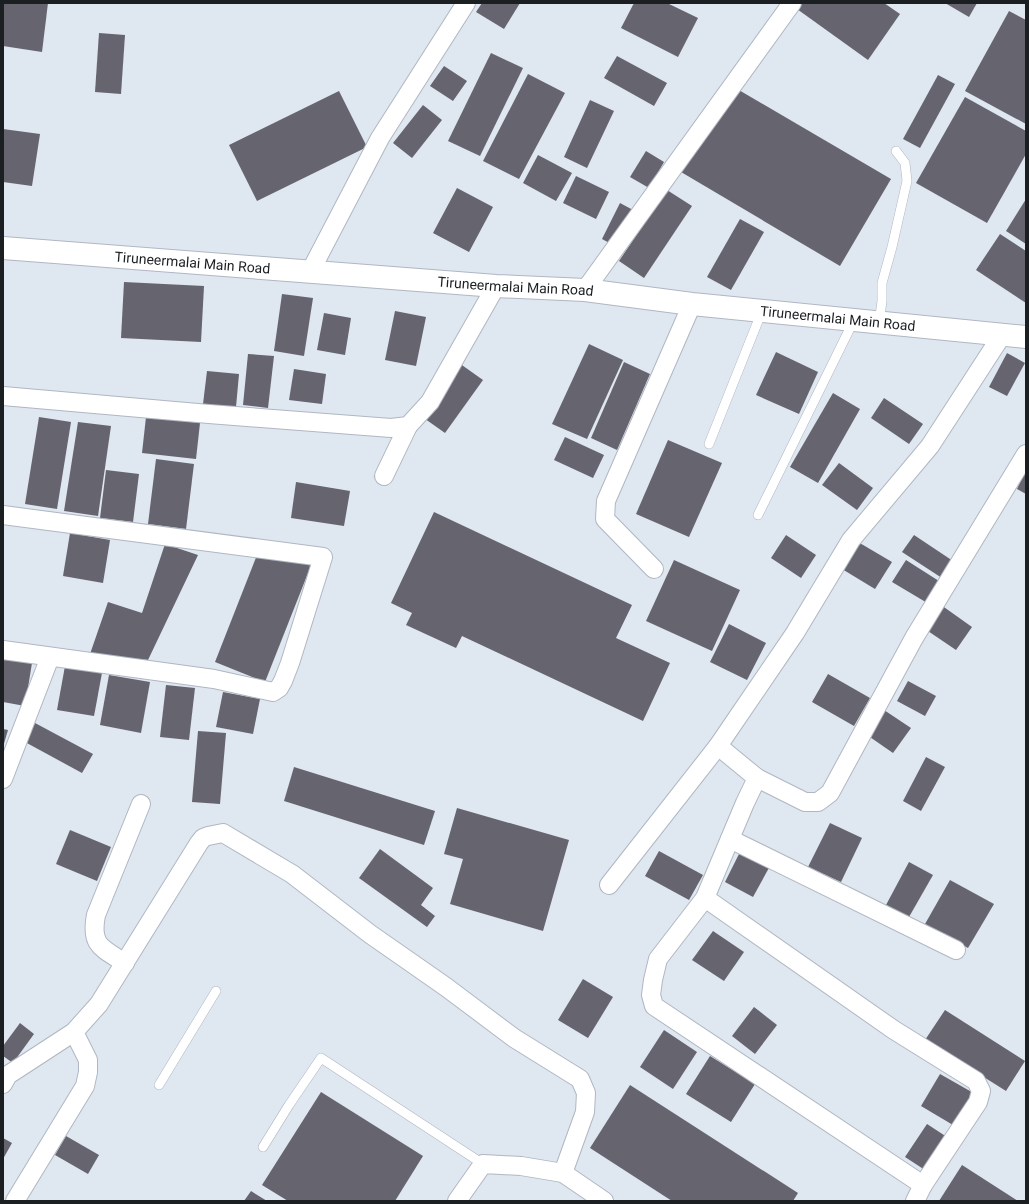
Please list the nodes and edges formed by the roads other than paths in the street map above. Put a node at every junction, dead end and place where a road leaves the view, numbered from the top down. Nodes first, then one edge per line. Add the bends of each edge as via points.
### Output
1 (466, 3) edge
2 (792, 3) edge
3 (896, 151) dead end
4 (3, 248) edge
5 (310, 272) junction
6 (496, 286) junction
7 (585, 290) junction
8 (692, 304) junction
9 (762, 311) junction
10 (854, 320) junction
11 (879, 323) junction
12 (1002, 335) junction
13 (1026, 337) edge
14 (3, 396) edge
15 (408, 426) junction
16 (709, 444) dead end
17 (1026, 454) edge
18 (384, 476) dead end
19 (3, 515) edge
20 (758, 515) dead end
21 (654, 569) dead end
22 (3, 650) edge
23 (50, 657) junction
24 (718, 746) junction
25 (757, 778) junction
26 (3, 779) edge
27 (141, 804) dead end
28 (730, 838) junction
29 (609, 885) dead end
30 (705, 898) junction
31 (956, 950) dead end
32 (125, 963) junction
33 (216, 991) dead end
34 (74, 1032) junction
35 (5, 1077) edge
36 (159, 1085) dead end
37 (263, 1147) dead end
38 (483, 1164) junction
39 (563, 1173) junction
40 (919, 1193) edge
41 (14, 1201) edge
42 (457, 1201) edge
43 (604, 1201) edge

1 - 5 street via 380,138
2 - 7 street
3 - 11 lane via 905,163 907,181 882,283
4 - 5 main road, Tiruneermalai Main Road
5 - 6 main road, Tiruneermalai Main Road
6 - 7 main road, Tiruneermalai Main Road
6 - 15 street via 430,402
7 - 8 main road, Tiruneermalai Main Road
8 - 9 main road, Tiruneermalai Main Road
8 - 21 street via 606,501 605,519
9 - 10 main road, Tiruneermalai Main Road
9 - 16 lane
10 - 11 main road, Tiruneermalai Main Road
10 - 20 lane
11 - 12 main road, Tiruneermalai Main Road
12 - 13 main road, Tiruneermalai Main Road
12 - 24 street via 930,446 851,540 795,633
14 - 15 street via 391,428
15 - 18 street
17 - 25 street via 914,638 830,793 818,802 805,802
19 - 23 street via 323,557 290,663 279,688 273,692 214,679
22 - 23 street
23 - 26 street
24 - 25 street
24 - 29 street
25 - 28 street
27 - 32 street via 96,915 94,927 100,946
28 - 30 street
28 - 31 street
30 - 40 street via 658,959 651,995 654,1006
30 - 40 street via 894,1030 976,1081 981,1091 978,1102
32 - 34 street via 99,1004
32 - 39 street via 199,843 203,838 223,833 292,874 514,1038 580,1079 586,1093 585,1112
33 - 36 lane
34 - 35 street
34 - 41 street via 88,1060 84,1086
37 - 38 lane via 321,1058
38 - 39 street via 521,1166
38 - 42 street
39 - 43 street

